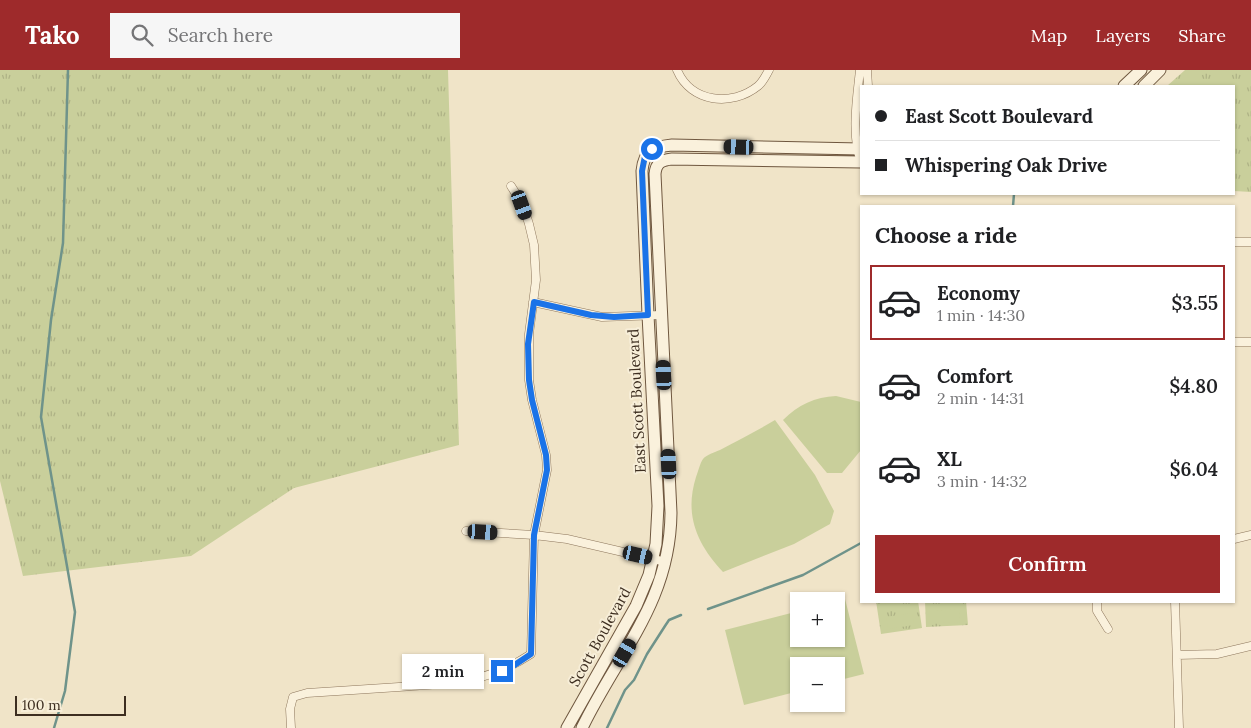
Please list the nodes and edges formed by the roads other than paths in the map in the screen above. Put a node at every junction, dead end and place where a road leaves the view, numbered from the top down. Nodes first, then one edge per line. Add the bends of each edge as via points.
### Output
1 (677, 70) edge
2 (769, 70) edge
3 (860, 70) edge
4 (867, 70) edge
5 (1141, 70) edge
6 (1160, 70) edge
7 (868, 85) edge
8 (1125, 85) edge
9 (1145, 85) edge
10 (859, 149) edge
11 (860, 162) edge
12 (511, 186) dead end
13 (1235, 242) edge
14 (1251, 242) edge
15 (534, 302) junction
16 (648, 315) junction
17 (662, 315) junction
18 (1235, 342) edge
19 (1251, 342) edge
20 (466, 531) dead end
21 (534, 535) junction
22 (1251, 535) edge
23 (1235, 539) edge
24 (654, 559) junction
25 (666, 562) junction
26 (1097, 603) edge
27 (1175, 603) edge
28 (1108, 629) dead end
29 (635, 636) joint
30 (1251, 646) edge
31 (1177, 655) junction
32 (291, 728) edge
33 (568, 728) edge
34 (582, 728) edge
35 (1179, 728) edge

1 - 2 street via 695,92 712,99 729,99 744,95 759,85
3 - 10 street via 857,97
4 - 7 street
5 - 8 street
6 - 9 street
10 - 16 street, East Scott Boulevard via 672,146 656,147 648,152 642,171
11 - 17 street, East Scott Boulevard via 662,160 656,166 655,174
12 - 15 street via 522,205 534,245
13 - 14 street
15 - 16 street via 608,317
15 - 21 street via 529,334 529,380 547,470
16 - 17 street
16 - 24 street, East Scott Boulevard via 658,506
17 - 25 street, East Scott Boulevard via 671,513
18 - 19 street
20 - 21 street
21 - 24 street via 567,539
21 - 32 street via 531,654 502,671 470,681 307,693 293,697
22 - 23 street
24 - 25 street
24 - 33 street, Scott Boulevard via 636,606
25 - 29 street, East Scott Boulevard via 656,595
26 - 28 street via 1097,611
27 - 31 street
29 - 34 street, Scott Boulevard
30 - 31 street via 1217,654
31 - 35 street

